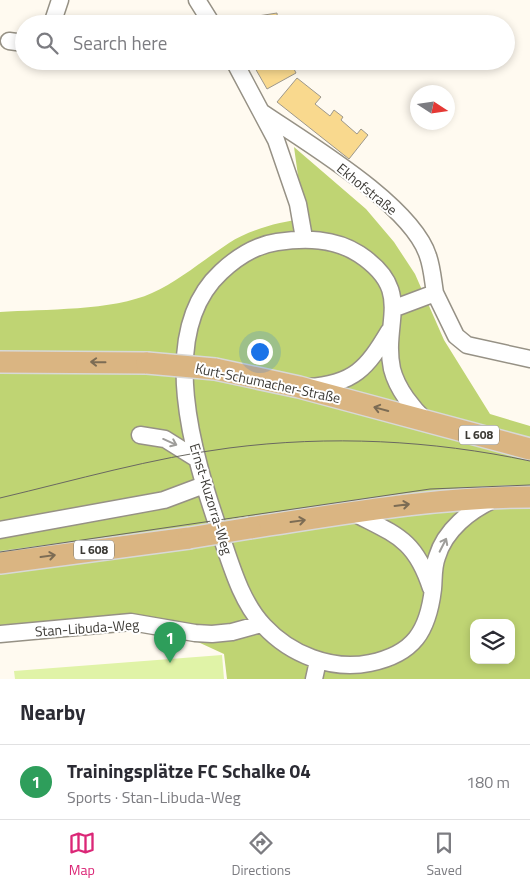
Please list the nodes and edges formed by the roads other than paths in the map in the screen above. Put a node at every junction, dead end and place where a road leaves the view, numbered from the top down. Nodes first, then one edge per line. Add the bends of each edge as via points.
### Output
1 (60, 0) edge
2 (197, 0) edge
3 (55, 15) edge
4 (206, 15) edge
5 (239, 70) edge
6 (263, 113) junction
7 (304, 238) junction
8 (435, 293) junction
9 (395, 308) junction
10 (392, 324) junction
11 (530, 359) edge
12 (0, 362) edge
13 (299, 387) junction
14 (428, 422) junction
15 (140, 436) dead end
16 (530, 449) edge
17 (196, 459) junction
18 (204, 485) junction
19 (500, 497) junction
20 (530, 497) edge
21 (354, 513) junction
22 (0, 530) edge
23 (0, 563) edge
24 (432, 592) junction
25 (262, 624) junction
26 (0, 634) edge
27 (318, 660) junction
28 (314, 679) edge

1 - 3 street
2 - 4 street
5 - 6 street, Ekhofstraße
6 - 7 street, Ekhofstraße via 298,204
6 - 8 street, Ekhofstraße via 330,159 399,213 417,234 428,255
7 - 9 street, Ernst-Kuzorra-Weg via 333,243 364,258 377,268 389,288
7 - 17 street, Ernst-Kuzorra-Weg via 272,242 250,251 229,264 197,302 188,332 185,363
8 - 9 street
8 - 11 street, Ekhofstraße via 456,336 467,345
9 - 10 street, Ernst-Kuzorra-Weg
10 - 13 street, Ernst-Kuzorra-Weg via 364,369 347,378 318,386
10 - 14 street, Ernst-Kuzorra-Weg via 393,372 416,412
13 -> 12 main road, Kurt-Schumacher-Straße / L 608, bridge via 215,369 147,363
14 -> 13 main road, Kurt-Schumacher-Straße / L 608
14 - 16 main road, Kurt-Schumacher-Straße / L 608
15 -> 17 street via 165,439
17 - 18 street, Ernst-Kuzorra-Weg
18 - 22 street via 164,500
18 - 25 street, Ernst-Kuzorra-Weg via 231,566
19 - 20 main road, L 608
21 -> 19 main road, L 608 via 398,505
24 -> 19 street, Ernst-Kuzorra-Weg via 436,558 445,540 462,520
23 -> 21 main road, L 608, bridge
21 - 24 street, Ernst-Kuzorra-Weg via 404,539 418,555
24 - 27 street, Ernst-Kuzorra-Weg via 430,615 419,636 407,648 390,658 368,664 346,665
25 - 26 street, Stan-Libuda-Weg via 212,634 132,622
25 - 27 street, Ernst-Kuzorra-Weg via 290,648
27 - 28 street

